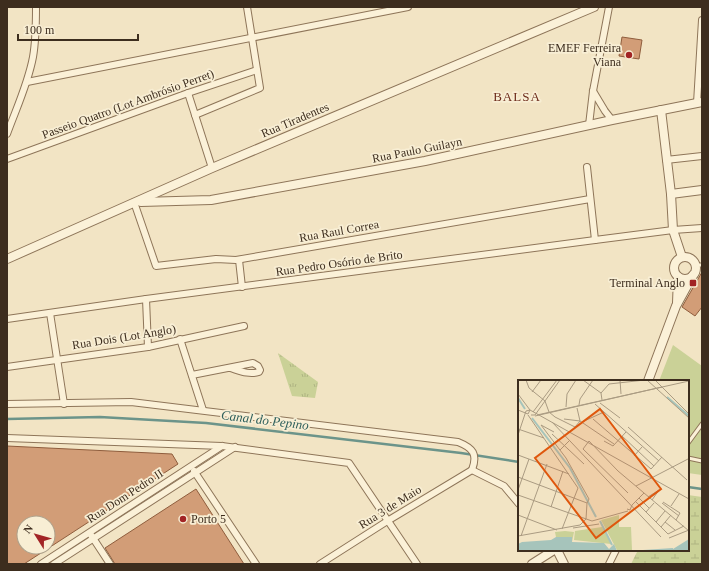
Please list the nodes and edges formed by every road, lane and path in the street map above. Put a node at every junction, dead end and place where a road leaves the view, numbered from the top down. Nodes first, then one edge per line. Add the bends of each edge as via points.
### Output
1 (36, 7) edge
2 (247, 7) edge
3 (407, 7) edge
4 (594, 7) edge
5 (609, 7) edge
6 (702, 20) edge
7 (252, 38) junction
8 (257, 70) junction
9 (27, 82) junction
10 (593, 91) junction
11 (188, 93) junction
12 (699, 102) edge
13 (661, 110) junction
14 (195, 115) junction
15 (612, 120) junction
16 (589, 125) junction
17 (7, 134) edge
18 (702, 156) edge
19 (7, 159) edge
20 (666, 160) junction
21 (587, 167) dead end
22 (212, 168) junction
23 (702, 190) edge
24 (671, 194) junction
25 (590, 199) junction
26 (134, 202) junction
27 (702, 228) edge
28 (674, 230) junction
29 (595, 240) junction
30 (682, 257) junction
31 (7, 259) edge
32 (239, 260) junction
33 (699, 265) edge
34 (694, 275) junction
35 (678, 277) junction
36 (242, 287) junction
37 (146, 299) junction
38 (676, 306) junction
39 (50, 313) junction
40 (7, 319) edge
41 (244, 326) dead end
42 (180, 339) junction
43 (148, 347) junction
44 (58, 359) junction
45 (7, 367) edge
46 (230, 368) dead end
47 (192, 375) junction
48 (648, 380) edge
49 (7, 404) edge
50 (64, 404) junction
51 (203, 410) junction
52 (702, 424) edge
53 (7, 438) edge
54 (689, 442) edge
55 (222, 446) junction
56 (235, 447) junction
57 (689, 458) edge
58 (702, 461) edge
59 (190, 466) junction
60 (472, 470) junction
61 (195, 473) junction
62 (146, 496) junction
63 (150, 503) junction
64 (518, 503) edge
65 (389, 520) junction
66 (89, 532) junction
67 (93, 538) junction
68 (552, 551) edge
69 (558, 551) edge
70 (615, 551) edge
71 (328, 562) edge
72 (41, 564) edge
73 (54, 564) edge
74 (110, 564) edge
75 (256, 564) edge
76 (320, 564) edge
77 (417, 564) edge
78 (532, 564) edge
79 (564, 564) edge
80 (608, 564) edge

1 - 9 street via 33,58
2 - 7 street
3 - 7 street
4 - 22 street, Rua Tiradentes
5 - 10 street
6 - 12 street
7 - 8 street
7 - 9 street
8 - 11 street, Passeio Quatro (Lot Ambrósio Perret)
8 - 14 street via 260,88
9 - 17 street
10 - 15 street
10 - 16 street
11 - 14 street
11 - 19 street, Passeio Quatro (Lot Ambrósio Perret)
12 - 13 street, Rua Paulo Guilayn
13 - 15 street, Rua Paulo Guilayn
13 - 20 street
14 - 22 street
15 - 16 street, Rua Paulo Guilayn
16 - 26 street, Rua Paulo Guilayn via 425,161 210,200
18 - 20 street
20 - 24 street
21 - 25 street
22 - 26 street, Rua Tiradentes
23 - 24 street
24 - 28 street
25 - 29 street
25 - 32 street, Rua Raul Correa
26 - 31 street, Rua Tiradentes
26 - 32 street, Rua Raul Correa via 156,266 216,259
27 - 28 street, Rua Pedro Osório de Brito
28 - 29 street, Rua Pedro Osório de Brito
28 - 30 street
29 - 36 street, Rua Pedro Osório de Brito
30 - 33 street via 692,259
30 - 35 street via 674,264 674,271
32 - 36 street
33 - 34 street
34 - 35 street via 688,279
34 - 38 street
35 - 38 street
36 - 37 street, Rua Pedro Osório de Brito
37 - 39 street, Rua Pedro Osório de Brito
37 - 43 street
38 - 48 street
39 - 40 street, Rua Pedro Osório de Brito
39 - 44 street
41 - 42 street, Rua Dois (Lot Anglo)
42 - 43 street, Rua Dois (Lot Anglo)
42 - 47 street
43 - 44 street, Rua Dois (Lot Anglo)
44 - 45 street, Rua Dois (Lot Anglo)
44 - 50 street
46 - 47 street
47 - 51 street
49 - 50 street
50 - 51 street via 130,402
51 - 60 street via 458,442 474,452
52 - 54 lane
53 - 55 street
55 - 56 street
55 - 59 street, Rua Dom Pedro II
56 - 61 street, Rua Dom Pedro II
56 - 65 street via 349,463
57 - 58 lane
59 - 61 street
59 - 62 street, Rua Dom Pedro II
60 - 64 street via 504,486
60 - 65 street, Rua 3 de Maio
61 - 63 street, Rua Dom Pedro II
61 - 75 street
62 - 63 street
62 - 66 street, Rua Dom Pedro II
63 - 67 street, Rua Dom Pedro II
65 - 71 street, Rua 3 de Maio
65 - 77 street
66 - 67 street
66 - 72 street, Rua Dom Pedro II
67 - 73 street, Rua Dom Pedro II
67 - 74 street
68 - 78 street
69 - 79 street
70 - 80 street
71 - 76 street, Rua 3 de Maio

